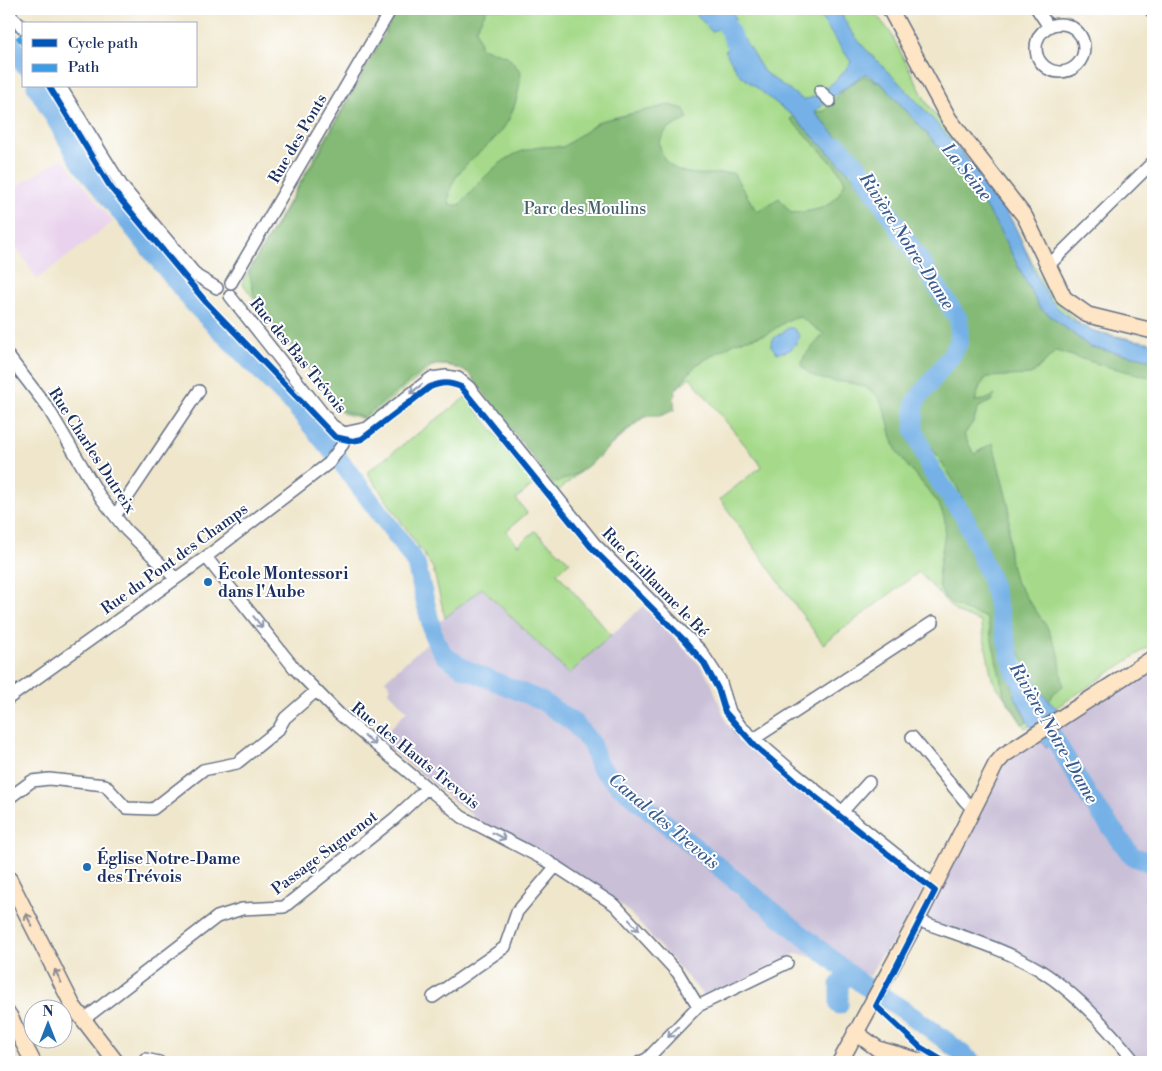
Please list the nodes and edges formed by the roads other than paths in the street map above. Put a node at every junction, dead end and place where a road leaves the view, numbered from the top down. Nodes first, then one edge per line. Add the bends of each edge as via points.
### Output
1 (392, 9) edge
2 (890, 9) edge
3 (1037, 9) edge
4 (1150, 9) edge
5 (1153, 13) edge
6 (1049, 27) junction
7 (61, 88) edge
8 (820, 91) dead end
9 (830, 101) dead end
10 (1153, 162) edge
11 (1048, 266) junction
12 (231, 283) junction
13 (217, 288) junction
14 (230, 296) junction
15 (1153, 331) edge
16 (9, 357) edge
17 (19, 371) junction
18 (9, 378) edge
19 (199, 391) dead end
20 (343, 438) junction
21 (115, 516) junction
22 (206, 557) junction
23 (175, 578) junction
24 (933, 622) dead end
25 (1153, 658) edge
26 (316, 691) junction
27 (9, 698) edge
28 (912, 737) dead end
29 (754, 739) junction
30 (869, 782) dead end
31 (428, 788) junction
32 (9, 798) edge
33 (973, 808) junction
34 (842, 812) junction
35 (556, 866) junction
36 (9, 879) edge
37 (934, 885) junction
38 (917, 920) junction
39 (788, 963) dead end
40 (433, 997) dead end
41 (698, 1006) junction
42 (9, 1014) edge
43 (83, 1020) junction
44 (856, 1032) junction
45 (145, 1059) dead end
46 (646, 1061) edge
47 (33, 1062) edge
48 (116, 1062) edge
49 (159, 1062) edge
50 (840, 1062) edge
51 (923, 1062) edge
52 (1135, 1062) edge

1 - 12 street, Rue des Ponts
2 - 11 street via 949,119 1017,205
3 - 6 street
4 - 5 street
6 - 6 street via 1056,24 1072,27 1082,38 1085,45 1082,60 1070,71 1062,73 1046,68 1037,55 1038,39
7 - 13 street via 122,186 197,276
8 - 9 street
10 - 11 street
11 - 15 street via 1064,298 1075,308 1104,320
12 - 13 street via 223,281
12 - 14 street via 233,291
13 - 14 street via 222,297
14 - 20 street, Rue des Bas Trévois
16 - 17 street, Rue Charles Dutreix
17 - 18 street
17 - 21 street, Rue Charles Dutreix via 48,408 83,470
19 - 21 street
20 - 22 street, Rue du Pont des Champs via 329,463
29 -> 20 street, Rue Guillaume le Bé via 730,712 720,680 701,651 594,543 458,378 430,378 367,428
21 - 23 street, Rue Charles Dutreix
22 - 23 street, Rue du Pont des Champs
22 -> 26 street, Rue des Hauts Trevois
23 - 27 street, Rue du Pont des Champs
24 - 29 street
25 - 33 street via 1004,755
26 -> 31 street, Rue des Hauts Trevois via 343,718
26 - 32 street via 285,718 278,730 237,763 203,770 153,809 126,808 105,785 49,780 32,781
28 - 33 street
29 - 34 street, Rue Guillaume le Bé
30 - 34 street
31 -> 35 street, Rue des Hauts Trevois via 462,817
31 - 43 street, Passage Suguenot via 284,907 242,909 217,917
33 - 37 street
34 - 37 street, Rue Guillaume le Bé
35 - 40 street via 517,912 505,947
35 -> 41 street, Rue des Hauts Trevois via 615,905 678,973
43 -> 36 street
37 - 38 street
38 - 44 street
38 - 52 street via 1038,969 1087,1008
39 - 41 street
41 -> 46 street
42 - 47 street
43 - 48 street
44 - 50 street
44 - 51 street via 878,1049
45 - 49 street

